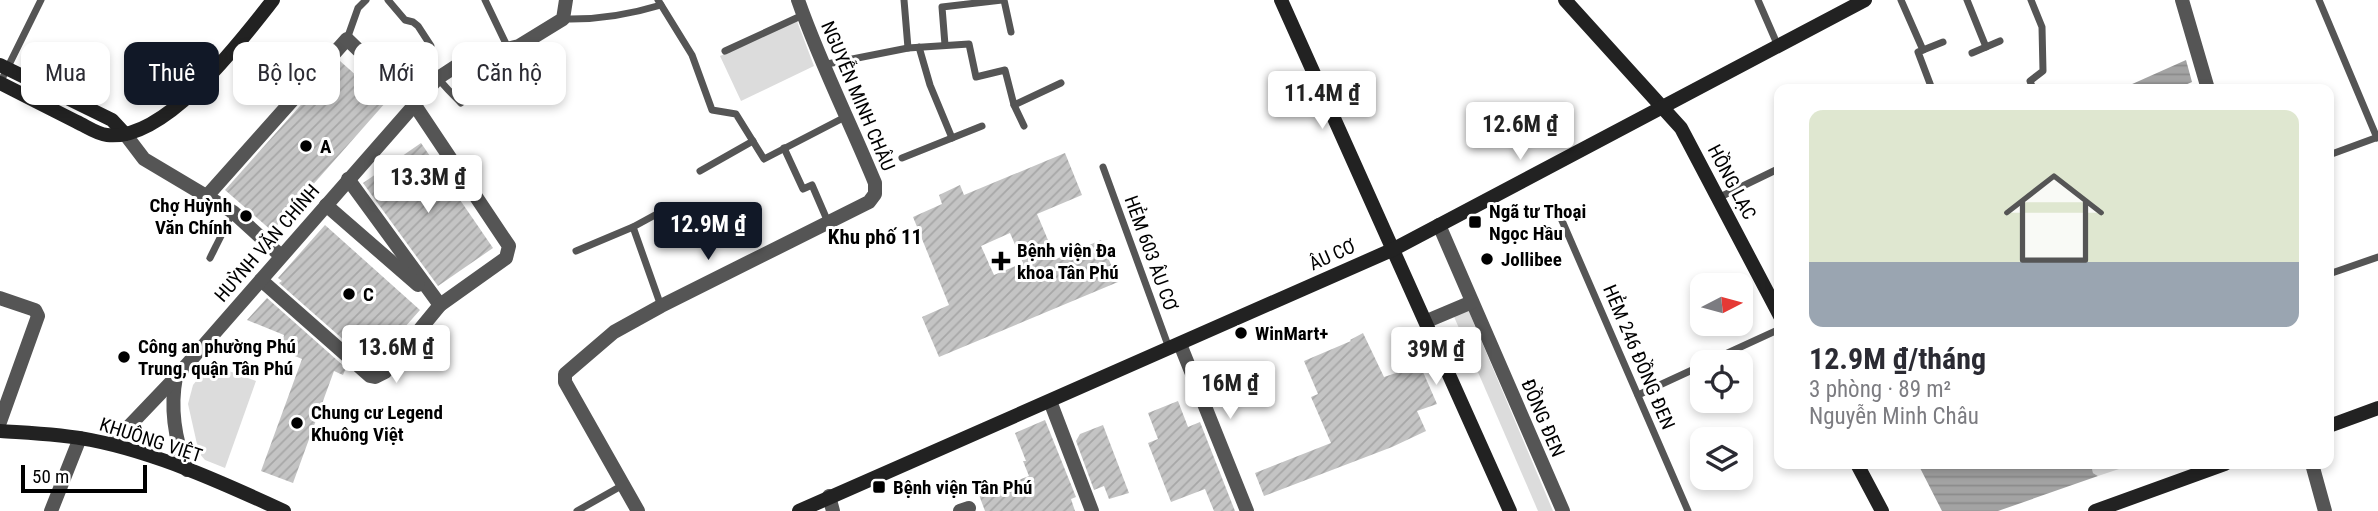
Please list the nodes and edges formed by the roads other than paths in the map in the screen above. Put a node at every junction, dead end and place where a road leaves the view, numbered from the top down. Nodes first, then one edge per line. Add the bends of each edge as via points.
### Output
1 (41, 0) edge
2 (273, 0) edge
3 (366, 0) edge
4 (388, 0) edge
5 (485, 0) edge
6 (798, 0) edge
7 (904, 0) edge
8 (1003, 0) edge
9 (1281, 0) edge
10 (1565, 0) edge
11 (1758, 0) edge
12 (1865, 0) edge
13 (1901, 0) edge
14 (1967, 0) edge
15 (2031, 0) edge
16 (2182, 0) edge
17 (2319, 0) edge
18 (660, 2) edge
19 (563, 7) edge
20 (803, 15) junction
21 (1011, 33) dead end
22 (347, 39) junction
23 (2000, 41) dead end
24 (428, 42) edge
25 (505, 42) edge
26 (519, 42) edge
27 (1943, 42) dead end
28 (945, 45) junction
29 (354, 46) edge
30 (1778, 46) junction
31 (919, 47) junction
32 (1986, 47) junction
33 (908, 48) junction
34 (1923, 50) junction
35 (725, 51) dead end
36 (1972, 53) dead end
37 (822, 65) junction
38 (3, 66) edge
39 (452, 69) edge
40 (438, 78) joint
41 (0, 83) edge
42 (1061, 83) dead end
43 (1930, 84) edge
44 (2031, 84) edge
45 (2207, 84) edge
46 (452, 93) edge
47 (413, 105) edge
48 (415, 105) edge
49 (1014, 105) junction
50 (1663, 106) junction
51 (848, 116) junction
52 (982, 126) dead end
53 (1024, 126) dead end
54 (125, 135) junction
55 (2378, 137) edge
56 (952, 138) junction
57 (753, 141) junction
58 (784, 148) junction
59 (2334, 153) edge
60 (902, 158) dead end
61 (1103, 167) dead end
62 (700, 171) dead end
63 (1774, 171) edge
64 (348, 179) junction
65 (207, 196) junction
66 (1718, 198) junction
67 (326, 205) junction
68 (666, 209) dead end
69 (233, 212) junction
70 (1560, 216) dead end
71 (828, 222) junction
72 (1439, 225) junction
73 (633, 227) junction
74 (1394, 249) junction
75 (576, 251) dead end
76 (281, 256) junction
77 (2378, 257) edge
78 (210, 258) dead end
79 (2334, 272) edge
80 (261, 280) junction
81 (0, 298) edge
82 (1472, 302) junction
83 (440, 305) junction
84 (1774, 305) edge
85 (661, 306) junction
86 (1427, 321) junction
87 (1774, 332) edge
88 (1174, 346) junction
89 (1734, 350) edge
90 (1690, 371) edge
91 (176, 377) junction
92 (1638, 395) junction
93 (1050, 401) junction
94 (2378, 408) edge
95 (0, 422) edge
96 (2334, 424) edge
97 (0, 431) edge
98 (80, 438) junction
99 (112, 444) junction
100 (1860, 469) edge
101 (2211, 469) edge
102 (2313, 469) edge
103 (187, 470) junction
104 (623, 484) junction
105 (829, 496) junction
106 (51, 511) edge
107 (284, 511) edge
108 (577, 511) edge
109 (638, 511) edge
110 (799, 511) edge
111 (833, 511) edge
112 (1093, 511) edge
113 (1247, 511) edge
114 (1510, 511) edge
115 (1563, 511) edge
116 (1688, 511) edge
117 (1882, 511) edge
118 (2095, 511) edge
119 (2325, 511) edge

1 - 38 lane
2 - 54 street via 188,97 165,116
3 - 22 lane via 358,8
4 - 24 lane via 405,20 418,26
5 - 25 lane
6 - 20 street, NGUYỄN MINH CHÂU
7 - 33 lane
8 - 21 lane
8 - 28 lane via 942,7
9 - 74 street
10 - 50 street, HỒNG LẠC
11 - 30 lane
12 - 30 street, ÂU CƠ
13 - 34 lane
14 - 32 lane
15 - 44 lane via 2042,27 2043,71
16 - 45 street
17 - 55 lane
18 - 19 lane via 626,16 582,20
18 - 57 lane via 692,55 712,110 736,114
19 - 26 street, HUỲNH VĂN CHÍNH
20 - 35 lane
20 - 37 street, NGUYỄN MINH CHÂU
22 - 29 street
22 - 65 street
23 - 32 lane
27 - 34 lane
28 - 31 lane
28 - 49 lane via 969,44 976,77 1005,70
30 - 50 street, ÂU CƠ
31 - 33 lane
31 - 56 lane
32 - 36 lane
33 - 37 lane
34 - 43 lane via 1918,52
37 - 51 street, NGUYỄN MINH CHÂU
38 - 41 lane
38 - 54 street via 112,120
39 - 40 street, HUỲNH VĂN CHÍNH
40 - 46 lane
41 - 54 street via 105,135
42 - 49 lane
47 - 64 street, HUỲNH VĂN CHÍNH
48 - 83 street via 509,246 506,258
49 - 53 lane
50 - 66 street, HỒNG LẠC via 1685,135
50 - 72 street, ÂU CƠ
51 - 58 lane
51 - 71 street, NGUYỄN MINH CHÂU via 875,183 875,194 869,202
52 - 56 lane
54 - 65 street via 152,165
55 - 59 lane
56 - 60 lane
57 - 58 lane via 764,159
57 - 62 lane
58 - 71 lane via 803,189 812,185
61 - 88 lane, HẺM 603 ÂU CƠ
63 - 66 lane
64 - 67 street, HUỲNH VĂN CHÍNH
64 - 83 street
65 - 69 street
66 - 84 street, HỒNG LẠC
67 - 76 street, HUỲNH VĂN CHÍNH
67 - 83 street
68 - 73 lane
69 - 76 street
69 - 78 lane
70 - 92 lane, HẺM 246 ĐỒNG ĐEN
71 - 85 street, NGUYỄN MINH CHÂU
72 - 74 street, ÂU CƠ
72 - 82 street, ĐỒNG ĐEN
73 - 75 lane
73 - 85 lane
74 - 86 street
74 - 88 street, ÂU CƠ
76 - 80 street, HUỲNH VĂN CHÍNH
77 - 79 lane
80 - 83 street via 375,377
80 - 91 street, HUỲNH VĂN CHÍNH
81 - 95 street via 35,310 38,316
82 - 86 street
82 - 115 street, ĐỒNG ĐEN
85 - 104 street, NGUYỄN MINH CHÂU via 614,332 564,378
86 - 114 street
87 - 89 lane
88 - 93 street, ÂU CƠ
88 - 113 street
90 - 92 lane
91 - 99 street, HUỲNH VĂN CHÍNH
91 - 103 street via 176,429
92 - 116 lane, HẺM 246 ĐỒNG ĐEN
93 - 105 street, ÂU CƠ
93 - 112 street
94 - 96 street
97 - 98 street, KHUÔNG VIỆT
98 - 99 street, KHUÔNG VIỆT
98 - 106 street
99 - 103 street, KHUÔNG VIỆT
100 - 117 street
101 - 118 street
102 - 119 street
103 - 107 street, KHUÔNG VIỆT
104 - 108 lane
104 - 109 street, NGUYỄN MINH CHÂU
105 - 110 street, ÂU CƠ
105 - 111 street

